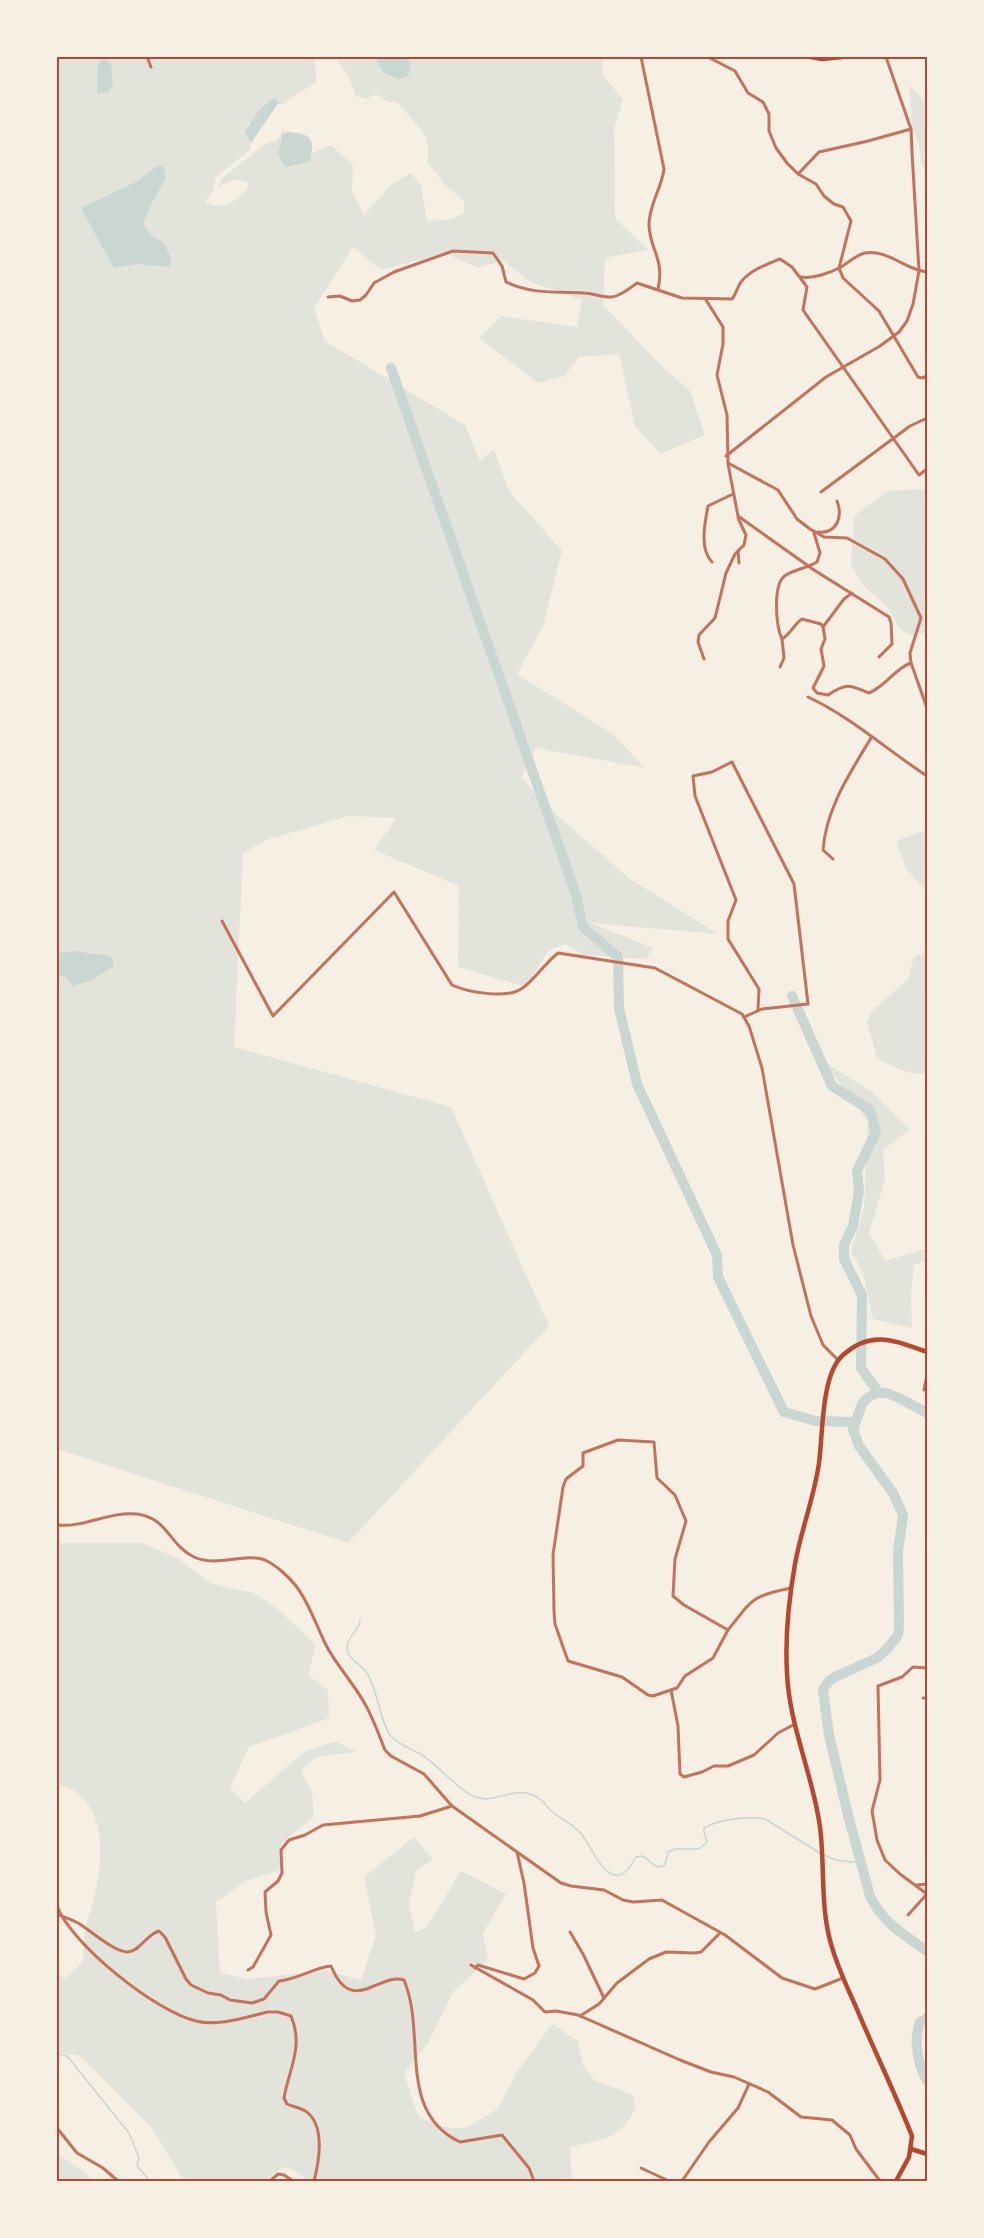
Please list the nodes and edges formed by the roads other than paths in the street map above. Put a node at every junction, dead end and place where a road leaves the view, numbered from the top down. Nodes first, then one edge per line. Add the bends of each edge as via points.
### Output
1 (147, 57) edge
2 (641, 57) edge
3 (708, 57) edge
4 (811, 57) edge
5 (842, 57) edge
6 (886, 57) edge
7 (151, 67) dead end
8 (910, 129) junction
9 (798, 174) junction
10 (839, 268) junction
11 (919, 272) junction
12 (927, 272) edge
13 (801, 277) junction
14 (658, 289) junction
15 (328, 297) dead end
16 (706, 300) junction
17 (894, 335) junction
18 (843, 367) junction
19 (927, 376) edge
20 (927, 418) edge
21 (894, 438) junction
22 (726, 457) junction
23 (728, 463) junction
24 (927, 469) edge
25 (821, 492) dead end
26 (733, 494) junction
27 (837, 501) dead end
28 (738, 516) junction
29 (814, 531) junction
30 (738, 551) junction
31 (712, 562) dead end
32 (739, 563) dead end
33 (809, 566) junction
34 (852, 593) junction
35 (823, 627) junction
36 (782, 639) junction
37 (879, 657) dead end
38 (704, 659) dead end
39 (911, 663) junction
40 (780, 667) dead end
41 (808, 696) dead end
42 (927, 708) edge
43 (871, 738) junction
44 (927, 776) edge
45 (833, 859) dead end
46 (222, 921) dead end
47 (758, 1010) junction
48 (744, 1017) junction
49 (927, 1352) edge
50 (838, 1360) junction
51 (927, 1376) edge
52 (927, 1380) edge
53 (924, 1390) dead end
54 (57, 1525) edge
55 (792, 1588) junction
56 (728, 1630) junction
57 (927, 1668) edge
58 (671, 1690) junction
59 (795, 1724) junction
60 (452, 1806) junction
61 (517, 1852) junction
62 (927, 1884) edge
63 (916, 1885) junction
64 (927, 1894) edge
65 (57, 1906) edge
66 (908, 1915) dead end
67 (59, 1916) edge
68 (570, 1932) dead end
69 (720, 1933) junction
70 (471, 1965) dead end
71 (476, 1968) junction
72 (248, 1970) dead end
73 (843, 1978) junction
74 (604, 1998) junction
75 (580, 2016) junction
76 (749, 2084) junction
77 (57, 2128) edge
78 (911, 2149) junction
79 (927, 2154) edge
80 (641, 2168) dead end
81 (118, 2181) edge
82 (270, 2181) edge
83 (293, 2181) edge
84 (314, 2181) edge
85 (534, 2181) edge
86 (669, 2181) edge
87 (682, 2181) edge
88 (880, 2181) edge
89 (896, 2181) edge

1 - 7 street
2 - 14 street via 663,169 649,222 662,274
3 - 9 street via 735,71 748,93 763,102 776,148
4 - 5 main road
6 - 8 street
8 - 9 street via 819,152
8 - 11 street
9 - 10 street via 816,184 824,196 848,213 851,221
10 - 11 street via 864,253 876,253
10 - 13 street via 810,279
10 - 17 street via 843,278 879,311
11 - 12 street
11 - 17 street via 907,321
13 - 16 street via 780,259 745,277 732,299
13 - 18 street via 807,287 803,310
14 - 15 street via 637,283 611,297 539,293 506,282 502,266 493,254 453,251 394,272 374,284 360,300
14 - 16 street via 682,298
16 - 22 street via 723,327 717,375 728,415
17 - 18 street
17 - 19 street via 918,377
18 - 21 street
18 - 22 street
20 - 21 street
21 - 24 street via 919,475
21 - 25 street
22 - 23 street
23 - 26 street
23 - 29 street via 778,490 798,519
26 - 28 street
26 - 31 street via 708,506 705,544
27 - 29 street via 838,523 834,529 826,533
28 - 30 street via 746,535
28 - 33 street
29 - 33 street via 820,553 817,562
29 - 39 street via 824,537 847,538 865,547 885,559 903,579 921,618 910,653
30 - 32 street
30 - 38 street via 726,573 715,618 699,635
33 - 34 street
33 - 36 street via 783,576 779,583 776,604
34 - 35 street
34 - 37 street via 889,617 892,644
35 - 36 street via 802,619
35 - 39 street via 824,666 813,688 817,693 828,695 844,686 858,686 869,693
36 - 40 street via 784,658
39 - 42 street
41 - 43 street via 835,710
43 - 44 street
43 - 45 street via 838,794 826,829 823,850
46 - 48 street via 273,1016 394,892 452,985 459,988 515,993 558,952 655,968
47 - 47 street via 759,989 728,939 728,921 736,900 695,796 693,776 732,762 794,884 808,1004
47 - 48 street
48 - 50 street via 762,1068 793,1245 811,1316 823,1345
49 - 50 main road via 880,1338 853,1346
50 - 55 main road via 827,1391 817,1476
51 - 52 street
52 - 53 street
54 - 60 street via 139,1515 158,1521 182,1549 205,1561 269,1561 301,1593 336,1663 365,1704 385,1750 424,1774
55 - 56 street via 763,1593 752,1600
55 - 59 main road via 787,1671
56 - 58 street via 713,1658
56 - 58 street via 674,1596 675,1559 686,1521 675,1495 657,1478 654,1442 618,1440 583,1453 583,1466 566,1479 563,1488 553,1555 555,1624 568,1661 622,1677 648,1695
57 - 63 street via 913,1667 902,1677 878,1686 880,1780 873,1811 877,1840 885,1860
58 - 59 street via 678,1726 680,1774 684,1777 754,1755 778,1733
59 - 73 main road via 820,1829 826,1927
60 - 61 street
60 - 72 street via 420,1816 323,1825 285,1842 281,1850 282,1873 265,1892 271,1935
61 - 69 street via 561,1883 604,1890 633,1902 662,1900
61 - 71 street via 539,1966 524,1979 478,1965
62 - 63 street
63 - 64 street
64 - 66 street
65 - 67 street
67 - 84 street via 104,1966 186,2019 207,2023 268,2012 291,2016 296,2028 296,2058 284,2098 287,2104 310,2114 316,2127 318,2165
67 - 85 street via 128,1952 159,1931 191,1985 230,2000 252,2003 264,1999 279,1981 292,1980 322,1967 332,1966 338,1982 347,1988 360,1990 397,1978 404,1980 412,2006 420,2096 430,2118 441,2131 460,2142 502,2135 529,2168
68 - 74 street
69 - 73 street via 782,1978 814,1989
69 - 74 street via 701,1952 666,1952 650,1959 617,1983
70 - 71 street
71 - 75 street via 533,2000 545,2012
73 - 78 main road via 912,2136
74 - 75 street
75 - 76 street via 680,2060
76 - 87 street via 738,2108
76 - 88 street via 779,2098 796,2115 832,2120 842,2127
77 - 81 street via 70,2147
78 - 79 main road
78 - 89 main road
80 - 86 street
82 - 83 street via 278,2174

